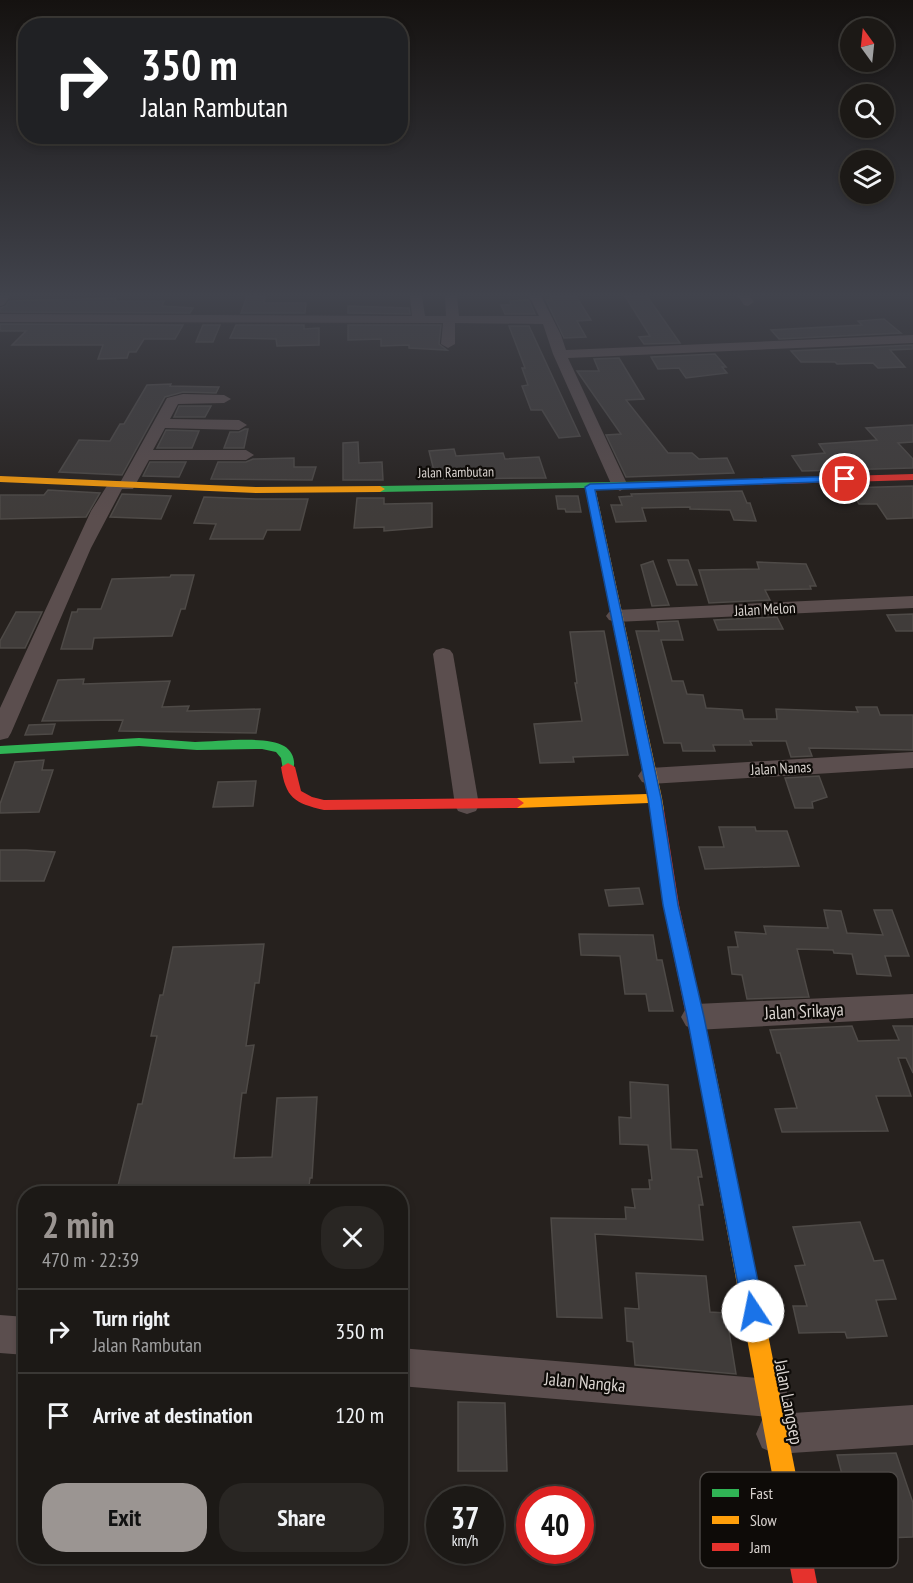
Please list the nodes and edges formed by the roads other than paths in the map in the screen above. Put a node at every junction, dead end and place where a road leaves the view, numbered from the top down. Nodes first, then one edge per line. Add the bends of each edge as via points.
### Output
1 (567, 370) edge
2 (224, 399) dead end
3 (161, 423) junction
4 (239, 425) dead end
5 (145, 455) junction
6 (246, 455) dead end
7 (913, 477) edge
8 (0, 479) edge
9 (122, 485) junction
10 (620, 486) junction
11 (590, 487) junction
12 (913, 602) edge
13 (616, 616) junction
14 (443, 654) dead end
15 (0, 733) edge
16 (0, 750) edge
17 (913, 760) edge
18 (652, 787) junction
19 (467, 806) junction
20 (913, 1006) edge
21 (696, 1017) junction
22 (0, 1334) edge
23 (18, 1335) edge
24 (408, 1367) edge
25 (773, 1416) junction
26 (913, 1425) edge
27 (784, 1472) edge
28 (802, 1568) edge
29 (805, 1583) edge

1 - 10 street
2 - 3 street via 175,399
3 - 4 street
3 - 5 street
5 - 6 street
5 - 9 street
7 - 10 street, Jalan Rambutan
8 - 9 street, Jalan Rambutan
9 - 11 street, Jalan Rambutan via 256,490
9 - 15 street via 100,511
10 - 11 street, Jalan Rambutan
11 - 13 street, Jalan Langsep
12 - 13 street, Jalan Melon
13 - 18 street, Jalan Langsep
14 - 19 street
16 - 19 street via 139,742 262,745 280,749 287,757 291,789 304,801 324,805
17 - 18 street, Jalan Nanas
18 - 19 street
18 - 21 street, Jalan Langsep via 671,905
20 - 21 street, Jalan Srikaya
21 - 25 street, Jalan Langsep
22 - 23 street
24 - 25 street, Jalan Nangka
25 - 26 street, Jalan Nangka
25 - 27 street, Jalan Langsep
28 - 29 street, Jalan Langsep

